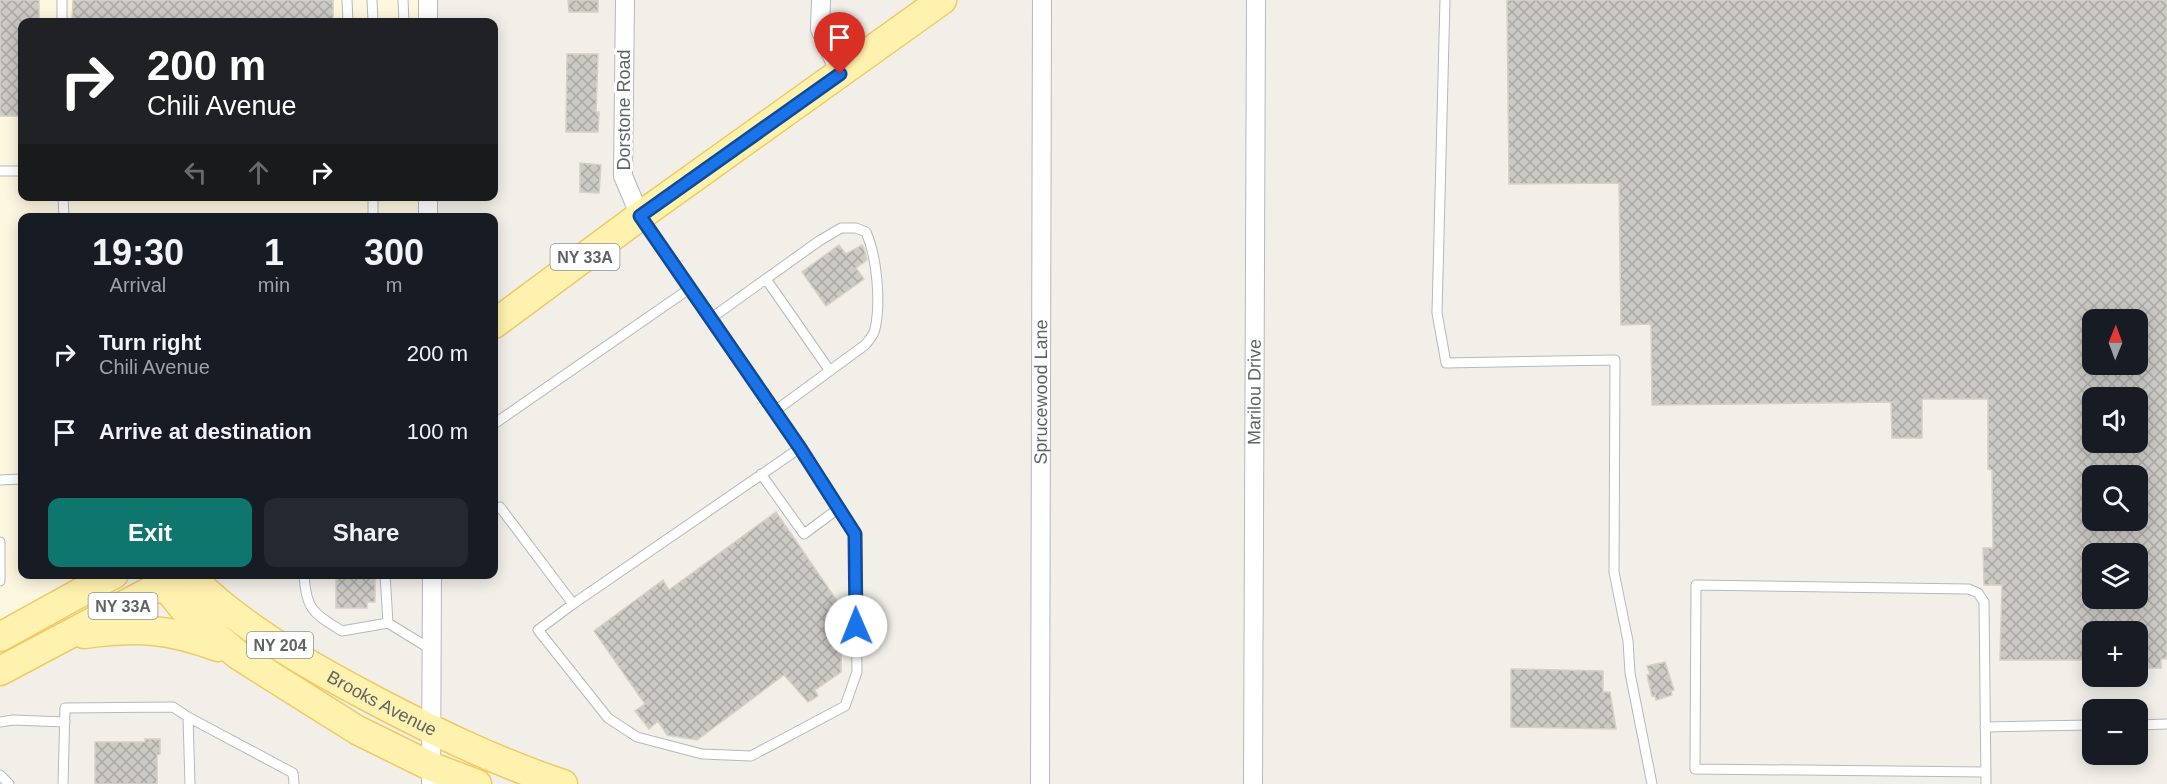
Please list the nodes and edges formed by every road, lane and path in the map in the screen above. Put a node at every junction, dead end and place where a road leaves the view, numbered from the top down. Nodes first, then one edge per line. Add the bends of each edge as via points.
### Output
1 (62, 0) edge
2 (347, 0) edge
3 (372, 0) edge
4 (403, 0) edge
5 (428, 0) edge
6 (625, 0) edge
7 (821, 0) edge
8 (942, 0) edge
9 (1042, 0) edge
10 (1256, 0) edge
11 (1445, 0) edge
12 (62, 18) edge
13 (348, 18) edge
14 (373, 18) edge
15 (404, 18) edge
16 (428, 18) edge
17 (840, 74) junction
18 (0, 171) edge
19 (18, 171) edge
20 (640, 216) junction
21 (766, 279) junction
22 (689, 289) junction
23 (710, 319) junction
24 (498, 321) edge
25 (830, 371) junction
26 (775, 411) junction
27 (498, 421) edge
28 (800, 448) junction
29 (761, 474) junction
30 (18, 479) edge
31 (0, 480) edge
32 (839, 508) junction
33 (498, 509) edge
34 (0, 542) edge
35 (105, 579) edge
36 (168, 579) edge
37 (173, 579) edge
38 (176, 579) edge
39 (304, 579) edge
40 (385, 579) edge
41 (432, 579) edge
42 (0, 581) edge
43 (573, 604) junction
44 (388, 623) junction
45 (0, 637) edge
46 (64, 637) junction
47 (432, 650) junction
48 (238, 655) junction
49 (0, 671) edge
50 (188, 717) junction
51 (0, 722) edge
52 (65, 722) junction
53 (2167, 724) edge
54 (2082, 725) edge
55 (2148, 725) edge
56 (1985, 726) junction
57 (432, 731) junction
58 (1985, 772) junction
59 (0, 775) edge
60 (432, 775) edge
61 (9, 784) edge
62 (63, 784) edge
63 (190, 784) edge
64 (294, 784) edge
65 (477, 784) edge
66 (563, 784) edge
67 (1040, 784) edge
68 (1253, 784) edge
69 (1652, 784) edge
70 (1986, 784) edge

1 - 12 lane
2 - 13 lane
3 - 14 lane
4 - 15 lane
5 - 16 street
6 - 20 street, Dorstone Road via 623,176
7 - 17 street via 820,29
8 - 17 main road, NY 33A
9 - 67 street, Sprucewood Lane
10 - 68 street, Marilou Drive
11 - 69 lane via 1437,313 1446,363 1615,360 1614,572
17 - 20 main road, NY 33A
18 - 19 lane
20 - 22 lane
20 - 24 main road, NY 33A
21 - 23 lane
21 - 25 lane
21 - 25 lane via 842,228 866,232 875,270 875,332 865,345
22 - 23 lane
22 - 27 lane
23 - 26 lane
25 - 26 lane
26 - 28 lane
28 - 29 lane
28 - 32 lane
29 - 32 lane via 804,534
29 - 43 lane
30 - 31 lane
32 - 43 lane via 855,534 857,672 845,706 751,756 702,754 637,737 608,718 538,630
33 - 43 lane
34 - 42 lane
35 - 45 main road, NY 33A
36 - 46 main road, NY 33A
37 - 48 main road, Brooks Avenue via 184,609
38 - 57 main road, Brooks Avenue / NY 204 via 209,596 309,665
39 - 44 lane via 305,596 315,615 342,631
40 - 44 lane
41 - 47 street
44 - 47 lane
46 - 48 main road, NY 204 via 152,629 189,636
46 - 49 main road, NY 33A
47 - 57 street
48 - 60 main road, Brooks Avenue / NY 204
50 - 52 lane via 173,707 65,708
50 - 63 lane
50 - 64 lane via 293,773
51 - 52 lane
52 - 62 lane
53 - 55 lane
54 - 56 lane
56 - 58 lane
56 - 58 lane via 1984,602 1978,593 1969,589 1696,585 1695,769
57 - 60 street
57 - 66 main road, Brooks Avenue / NY 204
58 - 70 lane
59 - 61 lane
60 - 65 main road, Brooks Avenue / NY 204

